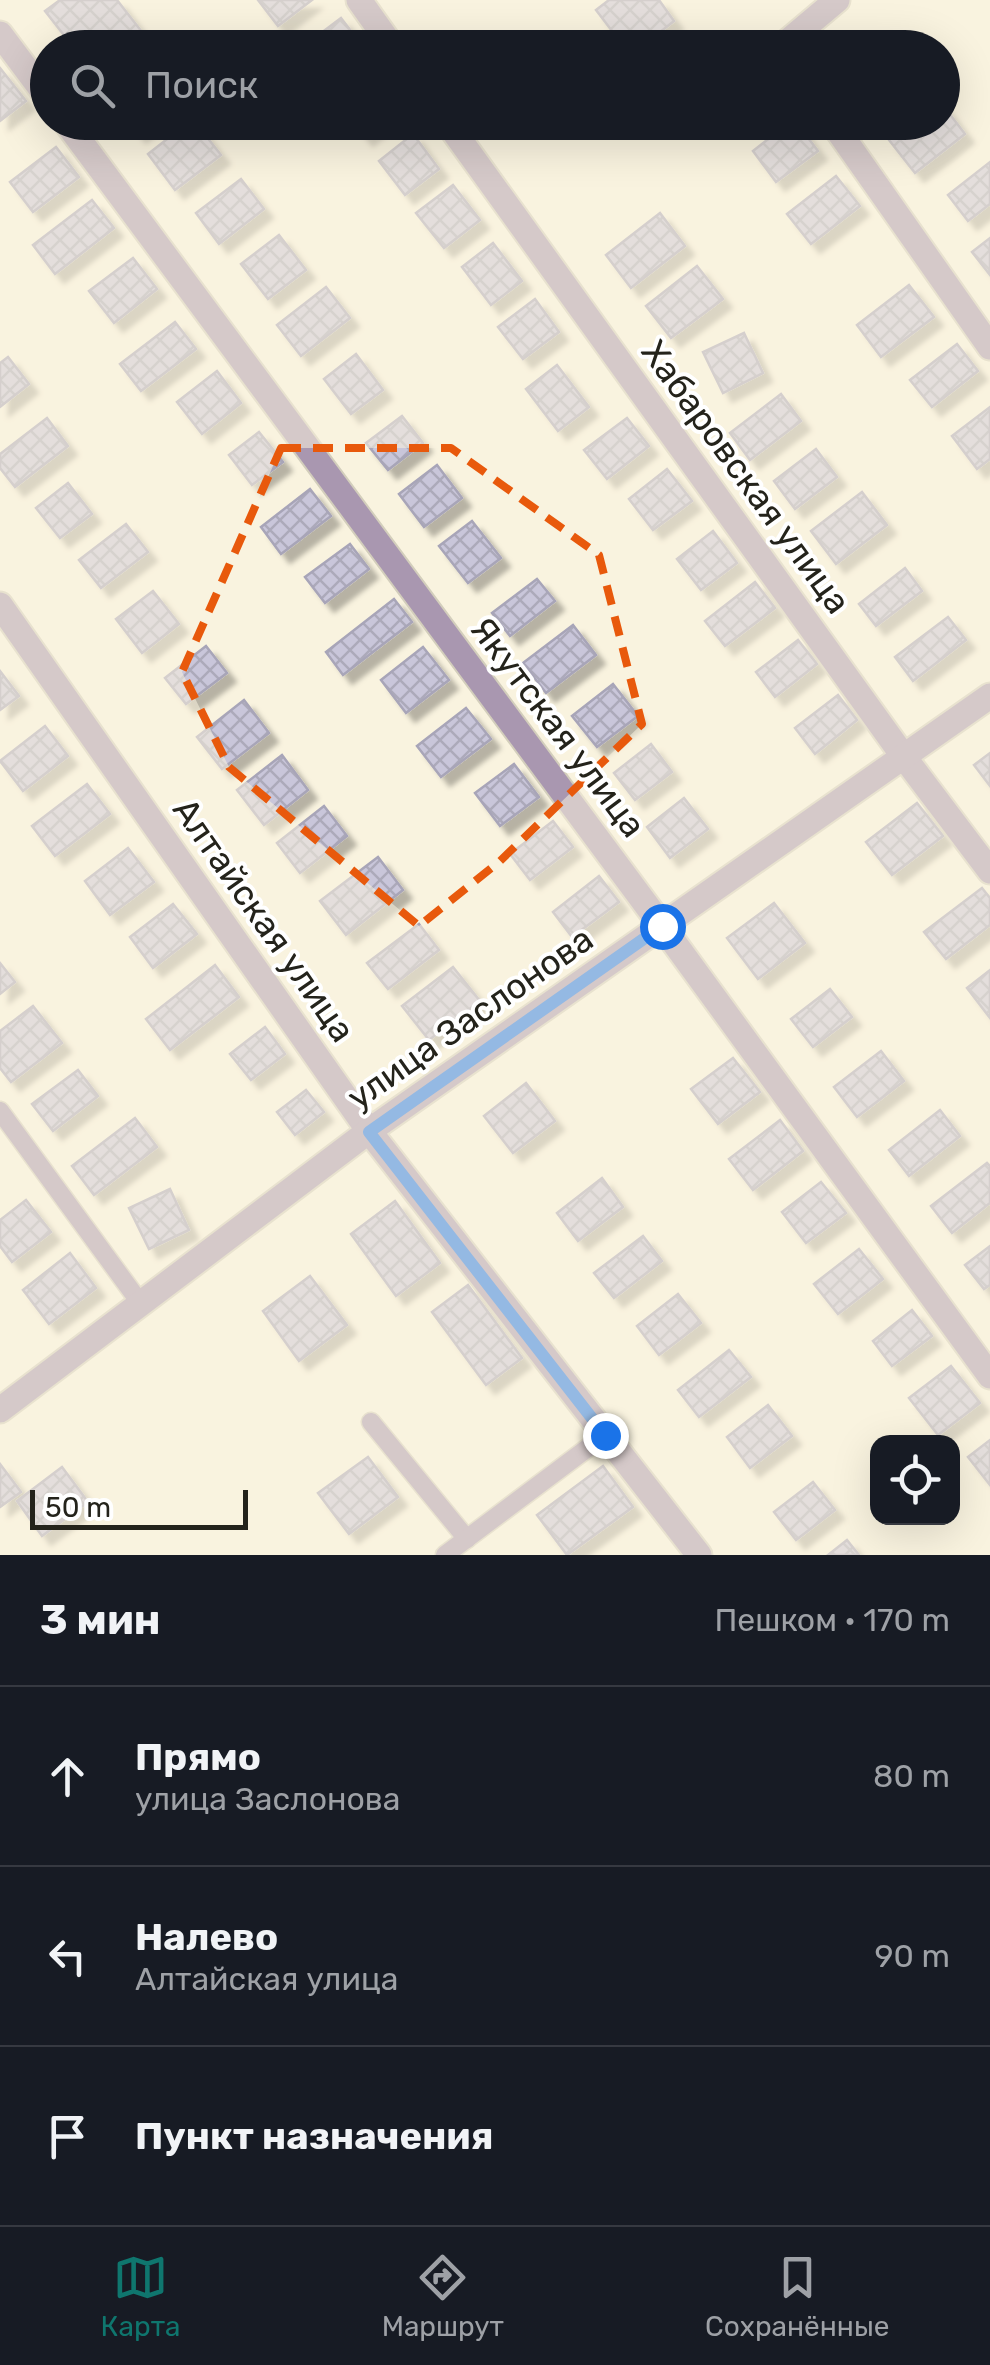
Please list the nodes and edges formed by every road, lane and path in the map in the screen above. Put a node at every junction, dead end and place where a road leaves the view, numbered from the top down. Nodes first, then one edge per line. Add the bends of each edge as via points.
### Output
1 (359, 0) edge
2 (837, 0) edge
3 (380, 30) edge
4 (801, 30) edge
5 (0, 34) edge
6 (30, 74) edge
7 (79, 140) edge
8 (460, 140) edge
9 (845, 140) edge
10 (990, 347) edge
11 (0, 605) edge
12 (990, 696) edge
13 (904, 757) junction
14 (990, 871) edge
15 (662, 926) junction
16 (0, 1112) edge
17 (369, 1132) junction
18 (141, 1304) junction
19 (990, 1376) edge
20 (0, 1410) edge
21 (371, 1422) dead end
22 (605, 1435) junction
23 (466, 1539) junction
24 (445, 1555) edge
25 (698, 1555) edge

1 - 3 street
2 - 4 street
5 - 6 street
7 - 15 street, Якутская улица
8 - 13 street, Хабаровская улица
9 - 10 street
11 - 17 street, Алтайская улица
12 - 13 street, улица Заслонова
13 - 14 street, Хабаровская улица
13 - 15 street, улица Заслонова
15 - 17 street, улица Заслонова
15 - 19 street, Якутская улица
16 - 18 lane
17 - 18 street, улица Заслонова
17 - 22 street, Алтайская улица
18 - 20 street, улица Заслонова
21 - 23 lane
22 - 23 lane
22 - 25 street, Алтайская улица
23 - 24 lane

